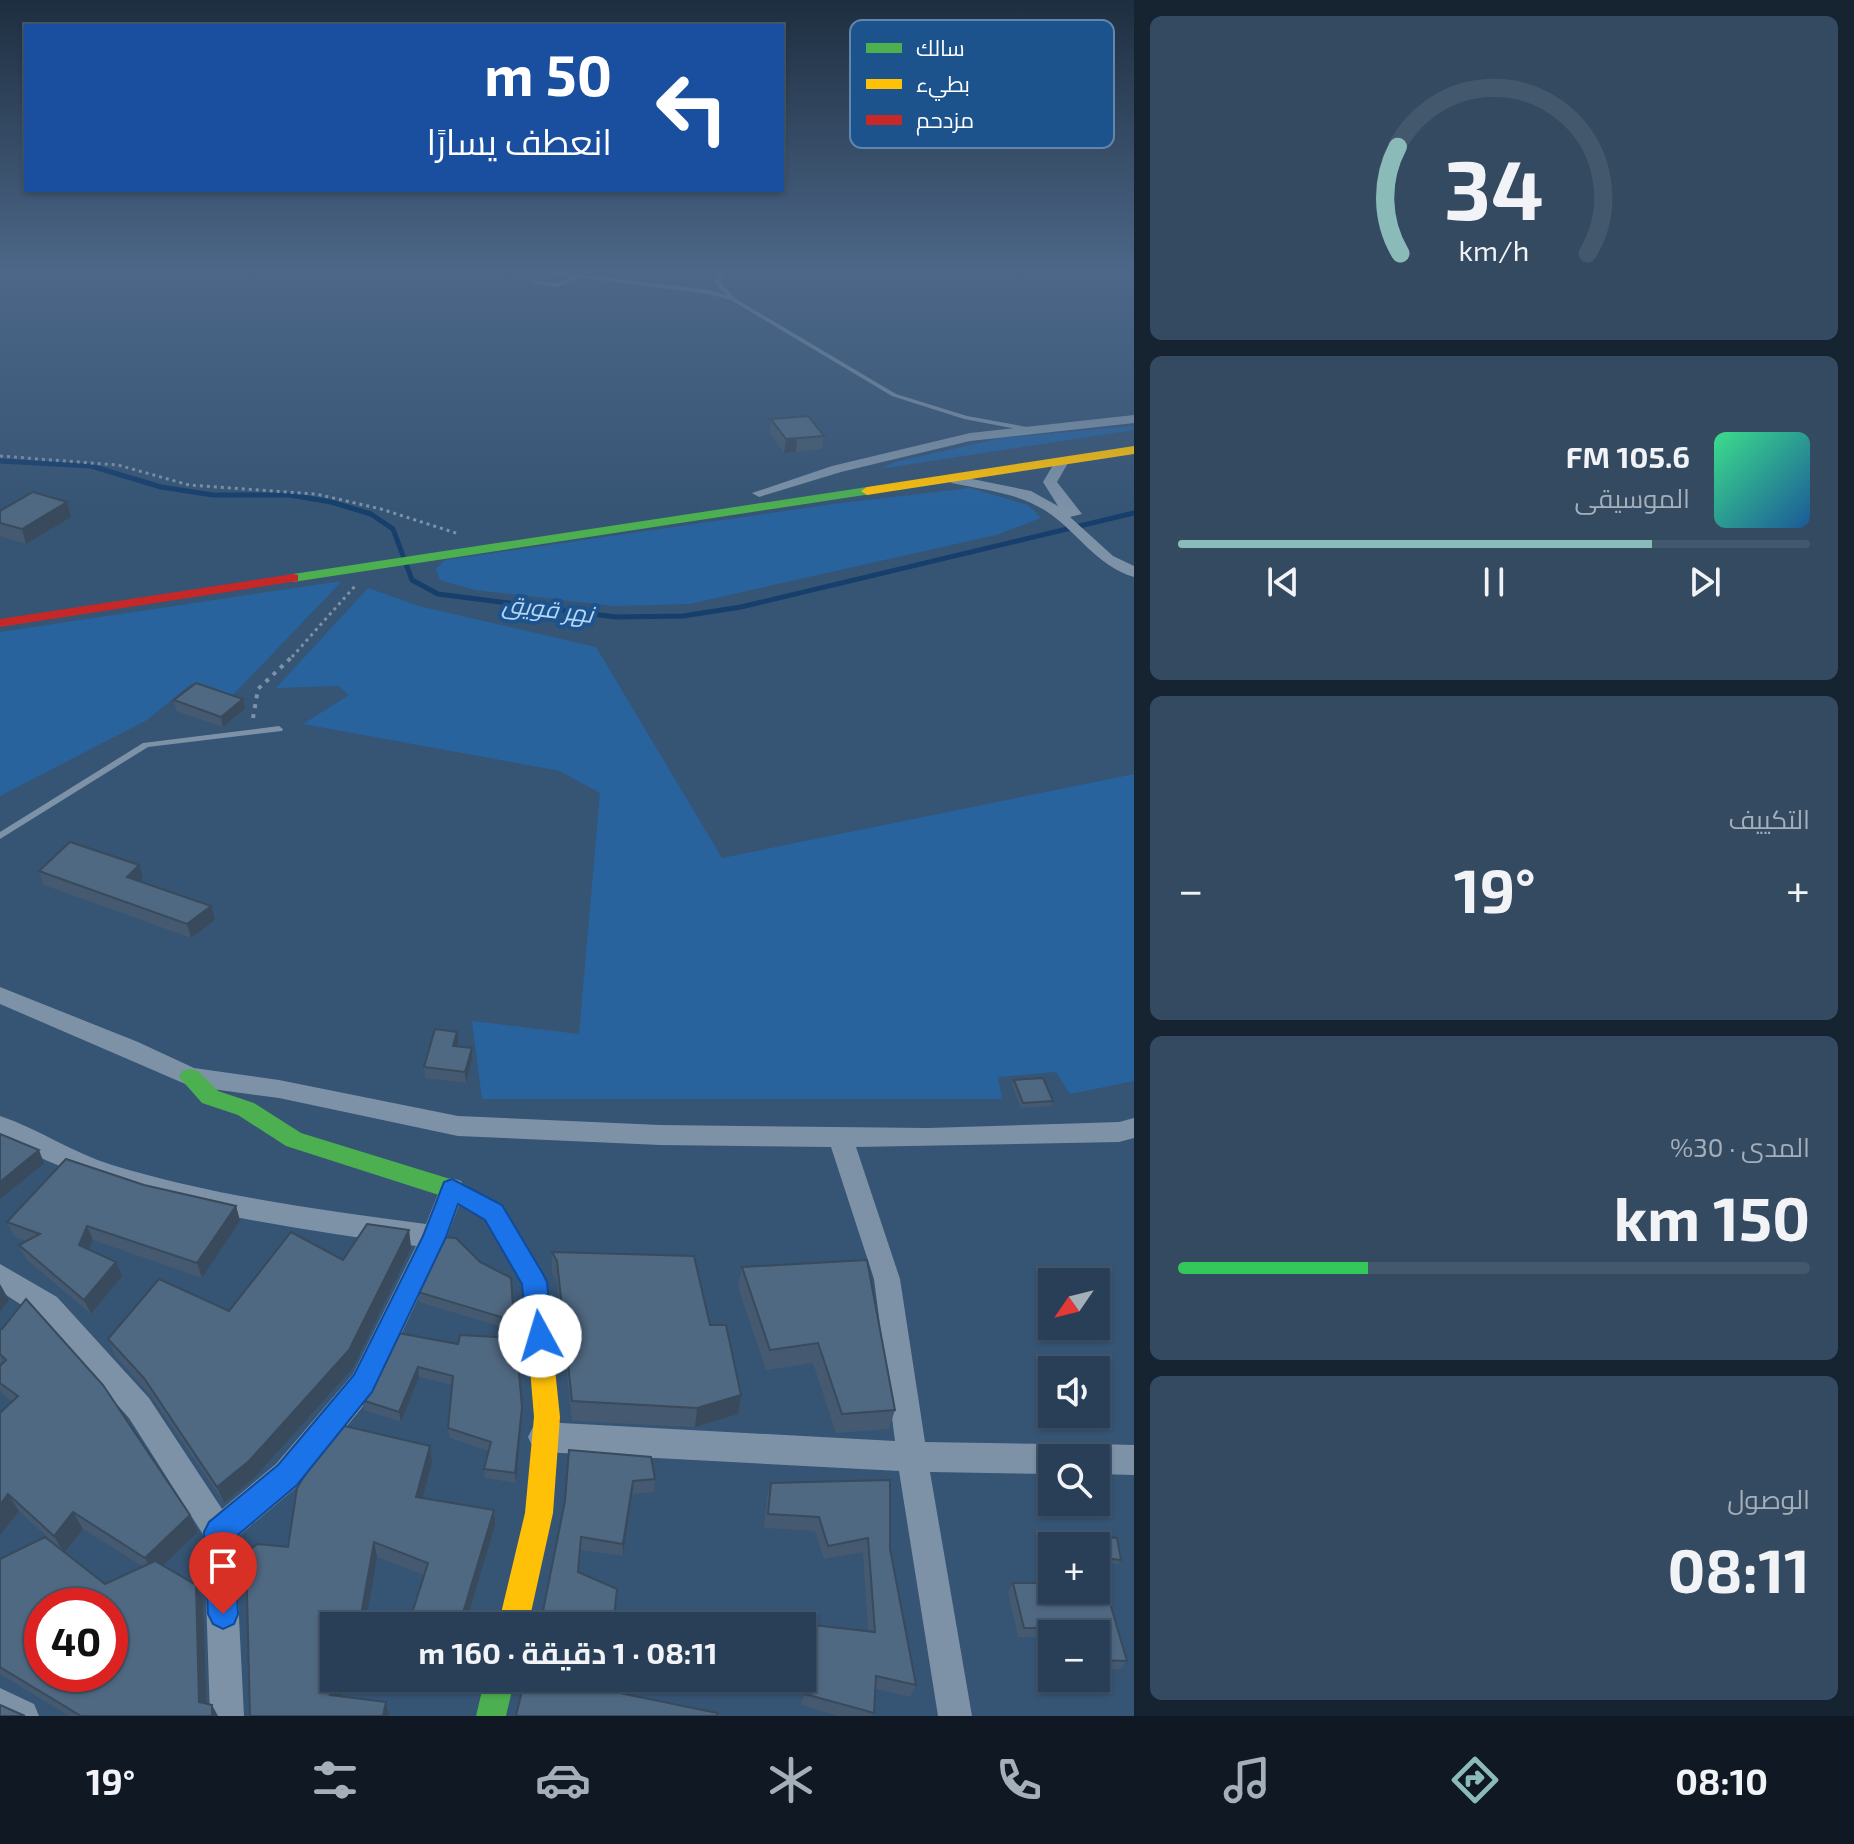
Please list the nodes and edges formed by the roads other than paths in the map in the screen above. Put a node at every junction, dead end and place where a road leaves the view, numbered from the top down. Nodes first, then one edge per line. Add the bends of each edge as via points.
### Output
1 (820, 351) edge
2 (966, 418) junction
3 (1134, 419) edge
4 (1027, 429) junction
5 (970, 437) junction
6 (1134, 439) edge
7 (1134, 450) edge
8 (1061, 463) junction
9 (952, 479) junction
10 (759, 493) junction
11 (1058, 506) junction
12 (433, 550) junction
13 (363, 564) junction
14 (1134, 570) edge
15 (0, 605) edge
16 (0, 623) edge
17 (279, 729) dead end
18 (0, 836) edge
19 (0, 995) edge
20 (190, 1077) junction
21 (0, 1126) edge
22 (1134, 1128) edge
23 (840, 1137) junction
24 (452, 1189) junction
25 (434, 1237) junction
26 (0, 1276) edge
27 (543, 1437) junction
28 (912, 1457) junction
29 (1038, 1459) edge
30 (1110, 1459) edge
31 (1134, 1460) edge
32 (219, 1532) junction
33 (516, 1612) edge
34 (497, 1692) edge
35 (0, 1705) edge
36 (22, 1716) edge
37 (227, 1716) edge
38 (491, 1716) edge
39 (955, 1716) edge

1 - 2 lane via 894,395
2 - 4 lane
2 - 5 lane
3 - 4 street
4 - 5 street
5 - 10 street
6 - 10 main road
7 - 8 main road
8 - 9 main road
8 - 11 street via 1050,482
9 - 11 street
9 - 12 main road
10 - 12 main road via 465,536
11 - 14 street
12 - 13 main road
13 - 15 main road
13 - 16 main road
17 - 18 lane via 146,745
19 - 20 street
20 - 23 street via 279,1089 458,1126
20 - 24 main road via 210,1097 246,1109 294,1140
21 - 25 street via 65,1159 178,1195
22 - 23 street
23 - 28 street via 887,1279
24 - 25 street
24 - 27 main road via 494,1213 534,1282 547,1417
25 - 32 street via 363,1384 287,1475
26 - 32 street via 24,1306 47,1306 139,1408
27 - 28 street
27 - 33 main road via 539,1513
28 - 29 street
28 - 39 street
30 - 31 street
32 - 37 street
34 - 38 main road
35 - 36 street

